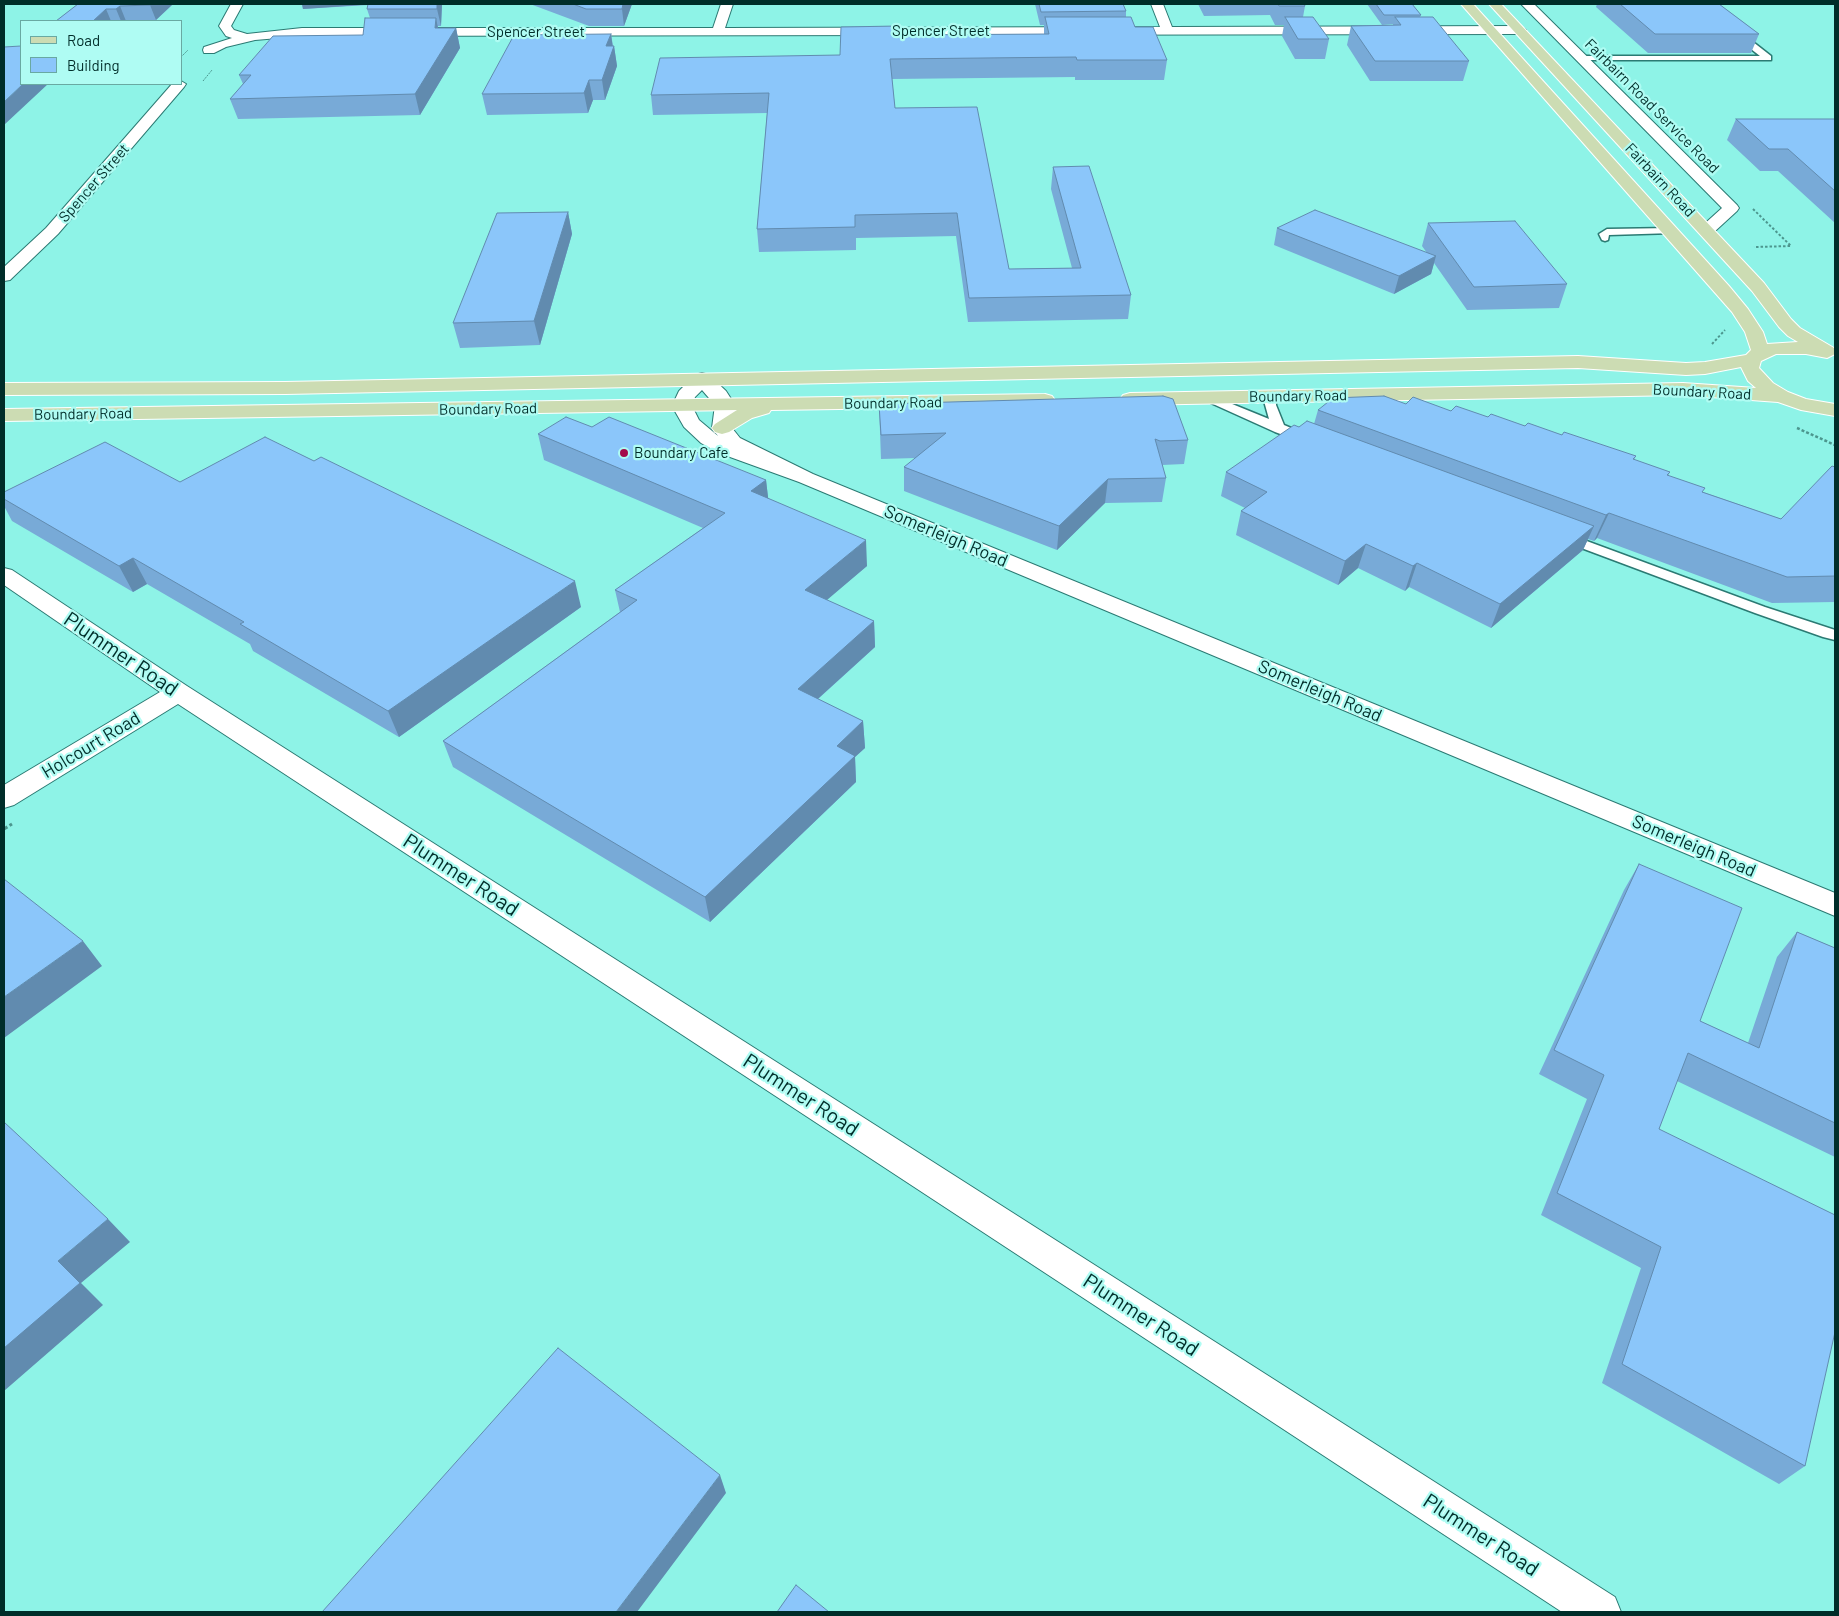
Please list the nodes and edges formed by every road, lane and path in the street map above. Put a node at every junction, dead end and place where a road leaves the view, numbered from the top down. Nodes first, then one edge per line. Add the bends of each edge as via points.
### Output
1 (727, 4) edge
2 (1157, 4) edge
3 (1467, 4) edge
4 (1495, 4) edge
5 (1527, 4) edge
6 (235, 9) edge
7 (1167, 30) junction
8 (1491, 30) junction
9 (1520, 30) junction
10 (1733, 30) edge
11 (718, 31) junction
12 (243, 35) junction
13 (204, 54) dead end
14 (1581, 58) junction
15 (217, 64) dead end
16 (178, 85) edge
17 (199, 86) dead end
18 (1707, 230) junction
19 (1671, 231) junction
20 (1605, 238) dead end
21 (4, 276) edge
22 (1831, 353) edge
23 (1756, 356) junction
24 (702, 379) junction
25 (4, 389) edge
26 (1276, 396) junction
27 (1781, 396) junction
28 (1206, 397) junction
29 (1108, 399) edge
30 (1059, 400) edge
31 (1801, 404) junction
32 (775, 405) junction
33 (725, 406) junction
34 (1835, 410) edge
35 (4, 415) edge
36 (687, 415) junction
37 (1835, 423) edge
38 (722, 428) junction
39 (1279, 429) junction
40 (1318, 444) edge
41 (806, 478) junction
42 (1551, 532) edge
43 (4, 575) edge
44 (1835, 635) edge
45 (178, 692) junction
46 (4, 798) edge
47 (20, 819) dead end
48 (4, 829) edge
49 (1835, 905) edge
50 (1600, 1612) edge

1 - 11 street
2 - 7 street
3 - 8 main road, Fairbairn Road
4 - 9 main road, Fairbairn Road
5 - 14 street, Fairbairn Road Service Road
6 - 12 street via 225,26 227,30
7 - 8 street, Spencer Street
7 - 11 street, Spencer Street
8 - 9 street, Spencer Street
8 - 19 main road, Fairbairn Road
9 - 18 main road, Fairbairn Road
10 - 14 lane via 1768,58
11 - 12 street, Spencer Street via 302,32
12 - 13 street, Spencer Street
14 - 18 street, Fairbairn Road Service Road via 1731,208
15 - 17 path
16 - 21 street, Spencer Street via 52,231
18 - 22 main road, Fairbairn Road via 1794,332
19 - 20 lane via 1607,232
19 - 23 main road, Fairbairn Road via 1739,309 1754,332
22 - 23 main road, Boundary Road via 1786,347
23 - 24 main road, Boundary Road via 1686,369 1578,362
23 - 27 main road, Fairbairn Road via 1750,368 1755,377
24 - 25 main road, Boundary Road via 285,388
24 - 33 street via 719,395
24 - 36 street via 686,395
26 - 27 main road, Boundary Road via 1683,389
26 - 28 main road, Boundary Road
26 - 39 lane via 1270,401 1270,406
27 - 31 main road
28 - 29 main road, Boundary Road
28 - 39 lane
30 - 32 main road, Boundary Road
31 - 34 main road
31 - 37 main road
32 - 33 main road, Boundary Road
32 - 38 main road via 745,414
33 - 36 main road, Boundary Road
33 - 38 street
35 - 36 main road, Boundary Road via 648,407
36 - 41 street, Somerleigh Road via 708,440
38 - 41 street, Somerleigh Road via 733,442
39 - 40 lane
41 - 49 street, Somerleigh Road
42 - 44 lane
43 - 45 street, Plummer Road
45 - 46 street, Holcourt Road
45 - 50 street, Plummer Road
47 - 48 path

